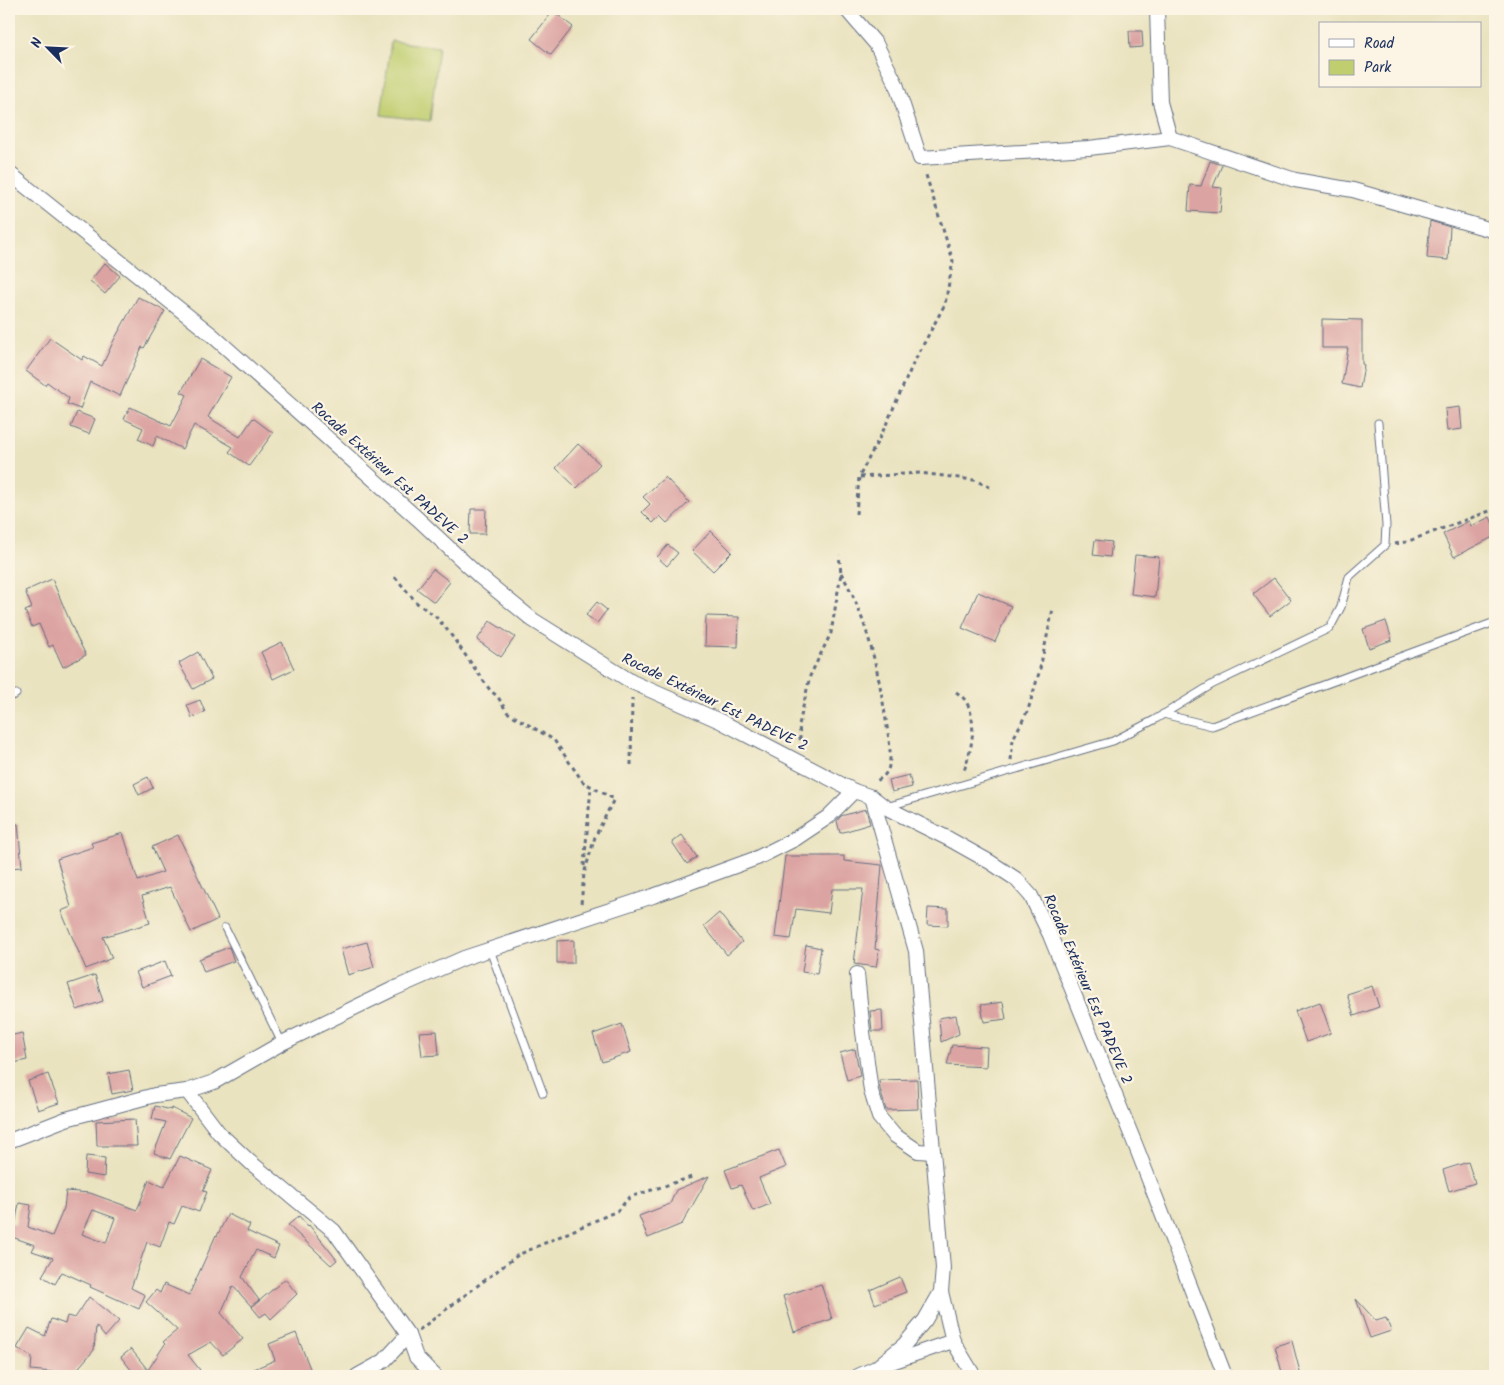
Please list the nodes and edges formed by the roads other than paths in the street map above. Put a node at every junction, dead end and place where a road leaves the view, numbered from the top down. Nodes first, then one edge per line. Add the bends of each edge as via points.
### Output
1 (846, 9) edge
2 (1157, 10) dead end
3 (1170, 138) junction
4 (9, 173) edge
5 (1495, 231) edge
6 (1378, 423) dead end
7 (1495, 622) edge
8 (1163, 714) junction
9 (854, 791) junction
10 (872, 797) junction
11 (885, 807) junction
12 (225, 928) dead end
13 (490, 950) junction
14 (856, 974) dead end
15 (282, 1043) junction
16 (187, 1091) junction
17 (543, 1093) dead end
18 (9, 1141) edge
19 (933, 1152) junction
20 (941, 1292) junction
21 (408, 1336) junction
22 (953, 1341) junction
23 (876, 1368) junction
24 (357, 1376) edge
25 (435, 1376) edge
26 (858, 1376) edge
27 (974, 1376) edge
28 (1225, 1376) edge

1 - 3 street via 876,44 896,84 920,158 1089,148
2 - 3 street via 1160,102
3 - 5 street via 1295,180 1353,190
4 - 9 street, Rocade Extérieur Est PADEVE 2 via 212,335 479,576 533,620 632,682 720,721
6 - 8 lane via 1385,545 1349,577 1341,607 1330,628 1213,684
7 - 8 lane via 1212,726
8 - 11 lane via 1113,741
9 - 10 street, Rocade Extérieur Est PADEVE 2
9 - 13 street via 828,817 795,839 757,858
10 - 11 street, Rocade Extérieur Est PADEVE 2
10 - 19 street via 916,951
11 - 28 street, Rocade Extérieur Est PADEVE 2 via 990,862 1016,878 1031,896 1134,1140
12 - 15 lane
13 - 15 street via 418,978
13 - 17 lane
14 - 19 street via 871,1091 879,1117 894,1135 918,1151
15 - 16 street via 214,1082
16 - 18 street via 156,1095 66,1119
16 - 21 street via 219,1133 334,1231
19 - 20 street via 943,1268
20 - 22 street
20 - 23 street via 925,1320 904,1345
21 - 24 street via 384,1361
21 - 25 street via 416,1357
22 - 23 street
22 - 27 street
23 - 26 street

